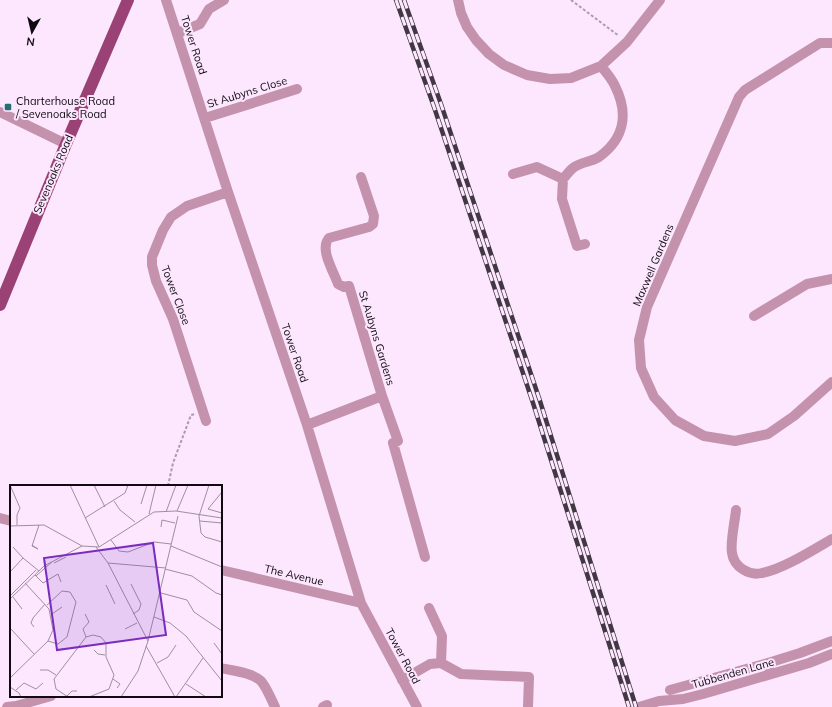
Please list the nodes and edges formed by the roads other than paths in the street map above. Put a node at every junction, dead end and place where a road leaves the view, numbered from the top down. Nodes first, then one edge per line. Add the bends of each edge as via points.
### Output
1 (128, 0) edge
2 (166, 0) edge
3 (224, 0) edge
4 (458, 0) edge
5 (660, 0) edge
6 (178, 33) junction
7 (832, 42) edge
8 (602, 66) junction
9 (297, 89) dead end
10 (0, 112) edge
11 (205, 118) junction
12 (66, 144) junction
13 (513, 174) dead end
14 (362, 177) dead end
15 (563, 179) junction
16 (228, 192) junction
17 (585, 244) dead end
18 (832, 279) edge
19 (0, 305) edge
20 (754, 316) dead end
21 (832, 382) edge
22 (382, 396) junction
23 (205, 416) road end
24 (307, 425) junction
25 (736, 510) dead end
26 (0, 518) edge
27 (10, 521) edge
28 (832, 539) edge
29 (425, 557) dead end
30 (222, 570) edge
31 (361, 603) junction
32 (429, 608) dead end
33 (832, 641) edge
34 (832, 654) edge
35 (441, 663) junction
36 (768, 663) junction
37 (222, 668) edge
38 (770, 674) junction
39 (402, 680) junction
40 (670, 690) dead end
41 (48, 697) edge
42 (7, 707) edge
43 (275, 707) edge
44 (417, 707) edge
45 (528, 707) edge
46 (639, 707) edge

1 - 12 main road, Sevenoaks Road
2 - 6 street, Tower Road
3 - 6 street via 209,9 200,24
4 - 8 street via 471,34 504,66 527,75 550,79 571,78
5 - 8 street via 627,42
6 - 11 street, Tower Road
7 - 21 street, Maxwell Gardens via 820,43 745,90 739,97 647,307 639,340 641,368 654,397 675,420 704,436 735,441 768,434 794,416
8 - 15 street via 615,85 623,106 619,134 611,147 597,158 573,167
9 - 11 street, St Aubyns Close
10 - 12 street
11 - 16 street, Tower Road
12 - 19 main road, Sevenoaks Road
13 - 15 street via 537,167
14 - 22 street, St Aubyns Gardens via 374,216 372,224 370,227 329,238 325,252 338,284 349,286
15 - 17 street via 562,199 577,246
16 - 23 street, Tower Close via 187,206 176,213 167,222 152,257 156,281 173,319
16 - 24 street, Tower Road
18 - 20 street via 807,284
22 - 24 street, St Aubyns Gardens
22 - 29 street, St Aubyns Gardens via 398,441 393,443
24 - 31 street, Tower Road
25 - 28 street via 732,553 737,564 750,573 762,573 786,564
26 - 27 street
30 - 31 street, The Avenue
31 - 39 street, Tower Road
32 - 35 street via 442,636
33 - 36 street
34 - 38 street, Tubbenden Lane
35 - 39 street via 430,664
35 - 45 street via 461,674 529,677
36 - 38 street
36 - 40 street
37 - 43 street via 252,675 266,689
38 - 46 street, Tubbenden Lane via 692,697 659,701
39 - 44 street, Tower Road
41 - 42 street

